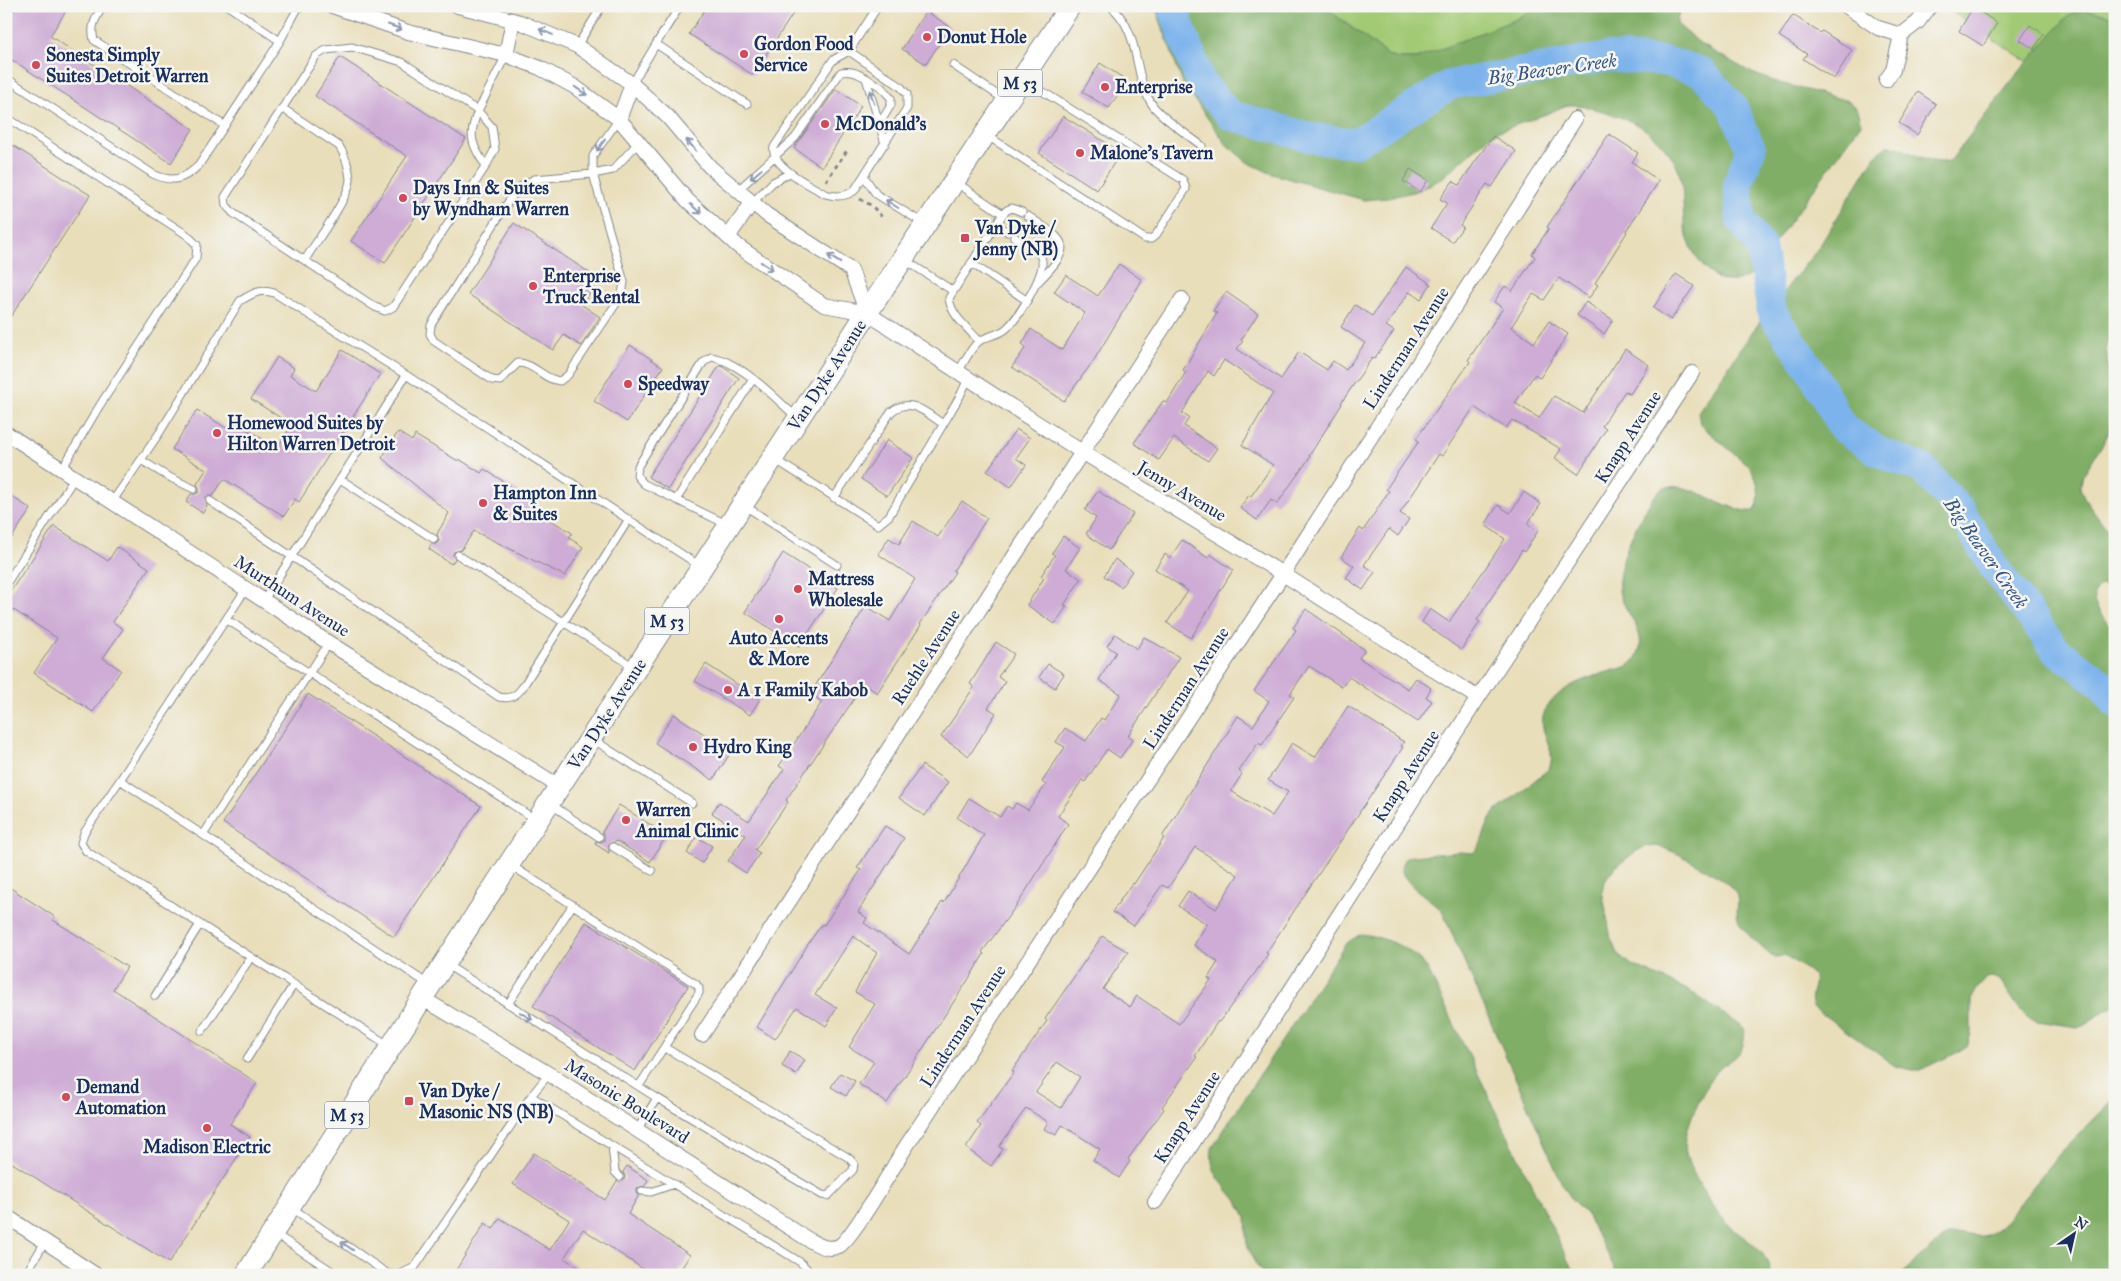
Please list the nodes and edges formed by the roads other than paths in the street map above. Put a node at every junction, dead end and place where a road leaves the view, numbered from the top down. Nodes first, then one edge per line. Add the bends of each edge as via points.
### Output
1 (103, 6) edge
2 (228, 6) edge
3 (298, 6) edge
4 (332, 6) edge
5 (458, 6) edge
6 (591, 6) edge
7 (680, 6) edge
8 (878, 6) edge
9 (1070, 6) edge
10 (1110, 6) edge
11 (1846, 6) edge
12 (1930, 6) edge
13 (600, 9) edge
14 (513, 20) junction
15 (1901, 35) junction
16 (280, 41) junction
17 (656, 44) junction
18 (577, 46) junction
19 (849, 51) junction
20 (506, 55) junction
21 (953, 65) dead end
22 (6, 78) edge
23 (866, 78) junction
24 (1023, 79) junction
25 (1886, 80) dead end
26 (632, 84) junction
27 (1007, 102) junction
28 (747, 104) dead end
29 (282, 108) junction
30 (478, 112) junction
31 (6, 117) edge
32 (619, 118) junction
33 (1575, 119) dead end
34 (880, 123) junction
35 (225, 126) junction
36 (986, 135) junction
37 (639, 142) junction
38 (885, 144) junction
39 (1202, 146) dead end
40 (775, 158) junction
41 (486, 166) junction
42 (790, 173) junction
43 (593, 174) junction
44 (864, 176) junction
45 (955, 182) junction
46 (738, 190) junction
47 (752, 202) junction
48 (1003, 214) junction
49 (926, 225) junction
50 (996, 225) junction
51 (728, 237) junction
52 (903, 259) junction
53 (304, 260) junction
54 (971, 263) junction
55 (1036, 284) junction
56 (953, 291) junction
57 (1182, 299) dead end
58 (1026, 300) junction
59 (867, 313) junction
60 (979, 341) junction
61 (1692, 373) dead end
62 (406, 375) junction
63 (963, 375) junction
64 (752, 379) junction
65 (799, 419) junction
66 (943, 424) junction
67 (6, 433) edge
68 (1082, 452) junction
69 (773, 458) junction
70 (140, 460) junction
71 (62, 469) junction
72 (75, 477) junction
73 (340, 479) junction
74 (194, 489) dead end
75 (834, 498) junction
76 (676, 500) junction
77 (210, 501) dead end
78 (112, 502) junction
79 (743, 505) junction
80 (629, 519) junction
81 (729, 526) junction
82 (434, 539) dead end
83 (458, 555) dead end
84 (291, 558) junction
85 (837, 565) dead end
86 (702, 567) junction
87 (1283, 574) junction
88 (6, 584) edge
89 (246, 589) junction
90 (264, 600) junction
91 (226, 619) junction
92 (563, 622) junction
93 (329, 643) junction
94 (636, 669) junction
95 (309, 674) junction
96 (1478, 698) junction
97 (591, 738) junction
98 (120, 780) junction
99 (554, 795) junction
100 (692, 803) dead end
101 (538, 821) junction
102 (203, 835) junction
103 (599, 837) dead end
104 (613, 846) dead end
105 (509, 864) junction
106 (652, 871) dead end
107 (572, 906) junction
108 (200, 924) junction
109 (251, 957) junction
110 (445, 963) junction
111 (294, 984) junction
112 (426, 992) junction
113 (155, 996) dead end
114 (508, 1004) junction
115 (202, 1031) dead end
116 (702, 1035) dead end
117 (391, 1046) junction
118 (664, 1046) junction
119 (247, 1059) dead end
120 (549, 1074) junction
121 (638, 1086) junction
122 (531, 1096) junction
123 (657, 1098) junction
124 (637, 1130) junction
125 (612, 1146) junction
126 (620, 1177) dead end
127 (674, 1184) junction
128 (642, 1191) dead end
129 (1155, 1202) dead end
130 (290, 1207) junction
131 (8, 1222) edge
132 (273, 1232) junction
133 (809, 1240) joint
134 (46, 1242) junction
135 (415, 1267) junction
136 (387, 1274) edge
137 (25, 1275) edge
138 (96, 1275) edge
139 (246, 1275) edge
140 (338, 1275) edge
141 (397, 1275) edge
142 (418, 1275) edge
143 (807, 1275) edge

1 - 35 lane via 92,31 94,40
2 - 16 lane
3 - 16 lane
4 -> 20 street via 408,32
5 - 14 street
6 - 13 lane
7 - 17 lane
8 - 19 lane
9 - 24 main road, Van Dyke Avenue / M 53
10 - 39 lane via 1119,13 1134,43 1140,78 1154,106
11 - 15 street via 1878,28
12 - 15 street via 1918,22
13 - 18 lane
18 -> 14 street
14 - 20 street
15 - 25 street via 1893,70
16 - 35 lane
17 - 26 lane
17 - 28 lane
18 - 26 street
19 - 38 lane via 907,94 906,112
19 - 40 lane via 833,60 774,147
20 - 30 lane
20 -> 32 street via 566,82
21 - 27 lane
22 - 35 lane via 162,179 173,180 190,174
34 -> 23 lane
23 - 34 lane via 891,98 891,106
23 - 40 lane via 855,72 841,72 795,138
24 - 27 main road, Van Dyke Avenue / M 53
24 - 36 lane via 1183,180 1186,189 1156,235 1145,239
26 - 32 street
46 -> 26 street via 710,167 668,117
27 - 36 main road, Van Dyke Avenue / M 53
29 - 30 lane via 316,56 326,50 352,47 402,62
29 - 53 lane via 339,146 350,179 344,197
29 - 53 lane via 225,197 226,205 233,213
30 - 41 lane via 471,128 475,151
30 - 41 lane via 492,127 495,149
31 - 71 lane via 187,235 197,245 196,258
32 - 37 street
32 -> 43 lane via 593,156
33 - 87 street, Linderman Avenue
34 - 38 lane
36 - 45 main road, Van Dyke Avenue / M 53
37 - 43 lane via 613,170
37 -> 51 street via 687,200
38 - 44 lane
40 - 42 lane
40 -> 46 lane
41 - 53 lane via 392,307 385,310 375,307
42 - 44 lane via 831,196 850,194
42 - 47 lane via 774,182
43 - 43 lane via 534,179 520,187 431,325 430,334 434,341 492,380 500,381 518,363 524,363 551,381 560,381 568,375 622,295 624,282
49 -> 44 lane via 876,194
45 - 48 lane
45 - 49 main road, Van Dyke Avenue / M 53
46 - 47 street
47 - 51 street
59 -> 47 street via 852,270
48 - 50 lane
48 - 55 lane via 1012,208 1025,214 1058,237 1062,244 1058,260
49 - 52 main road, Van Dyke Avenue / M 53
50 - 54 lane
50 - 55 lane via 1040,255 1042,270
51 -> 59 street via 824,305
52 - 56 lane
52 - 59 main road, Van Dyke Avenue / M 53
54 - 56 lane
54 - 58 lane
55 - 58 lane
56 - 60 lane via 949,298 950,306
57 - 68 street, Ruehle Avenue
58 - 60 lane via 1009,326 999,334
59 - 63 street, Jenny Avenue
59 - 65 main road, Van Dyke Avenue / M 53
60 - 63 lane
61 - 96 street, Knapp Avenue
62 - 70 lane via 264,289 240,301
62 - 73 lane
62 - 80 lane
63 - 66 lane
63 - 68 street, Jenny Avenue
64 - 65 lane
64 - 76 lane
64 - 76 lane via 721,358 711,357 698,371 638,466 637,476 644,484
65 - 69 main road, Van Dyke Avenue / M 53
66 - 75 lane via 917,406 898,406
66 - 75 lane via 882,523 874,524
67 - 71 street, Murthum Avenue
68 - 87 street, Jenny Avenue
68 - 116 street, Ruehle Avenue
69 - 75 lane
69 - 79 main road, Van Dyke Avenue / M 53
70 - 74 lane
70 - 78 lane
71 - 72 street, Murthum Avenue
72 - 78 street, Murthum Avenue
72 - 88 lane
73 - 82 lane
73 - 84 lane
76 - 81 lane
77 - 84 lane
78 - 89 street, Murthum Avenue
79 - 81 main road, Van Dyke Avenue / M 53
79 - 85 lane
80 - 86 lane
80 - 92 lane
81 - 86 main road, Van Dyke Avenue / M 53
83 - 92 lane
84 - 90 lane
84 - 92 lane via 499,697 508,699 516,696
86 - 94 main road, Van Dyke Avenue / M 53
87 - 96 street, Jenny Avenue
87 - 133 street, Linderman Avenue via 854,1229 839,1246 825,1248
89 - 90 street, Murthum Avenue
89 - 91 lane
90 - 93 street, Murthum Avenue
91 - 95 lane
91 - 98 lane
92 - 94 lane
93 - 95 lane
93 - 99 street, Murthum Avenue
94 - 97 main road, Van Dyke Avenue / M 53
95 - 101 lane
95 - 102 lane
96 - 129 street, Knapp Avenue
97 - 99 main road, Van Dyke Avenue / M 53
97 - 100 lane
98 - 102 lane
98 - 108 lane via 81,843 86,851
99 - 101 main road, Van Dyke Avenue / M 53
99 - 103 lane
101 - 105 main road, Van Dyke Avenue / M 53
102 - 112 lane
104 - 106 lane
105 - 107 lane
105 - 110 main road, Van Dyke Avenue / M 53
107 - 114 lane
107 - 118 lane via 700,988
108 - 109 lane
108 - 113 lane
109 - 111 lane
109 - 115 lane
110 - 112 main road, Van Dyke Avenue / M 53
110 - 114 lane
111 - 117 lane
111 - 119 lane
112 - 117 main road, Van Dyke Avenue / M 53
112 - 120 street, Masonic Boulevard
114 -> 121 lane
117 - 130 main road, Van Dyke Avenue / M 53
118 - 121 lane
118 - 123 lane via 849,1158 854,1170 828,1196 822,1195
120 - 122 lane
120 - 124 street, Masonic Boulevard
121 - 123 lane
122 - 125 lane
122 - 135 lane
123 - 124 lane
124 - 133 street, Masonic Boulevard
125 - 126 lane via 616,1172
125 - 127 lane
127 - 128 lane via 651,1192
127 - 143 lane via 800,1262 807,1269
130 - 132 main road, Van Dyke Avenue / M 53
136 -> 130 lane
131 - 134 street
132 - 139 main road, Van Dyke Avenue / M 53
132 - 140 lane
134 - 137 lane
134 - 138 street
135 - 141 lane
135 - 142 lane
136 - 141 lane

